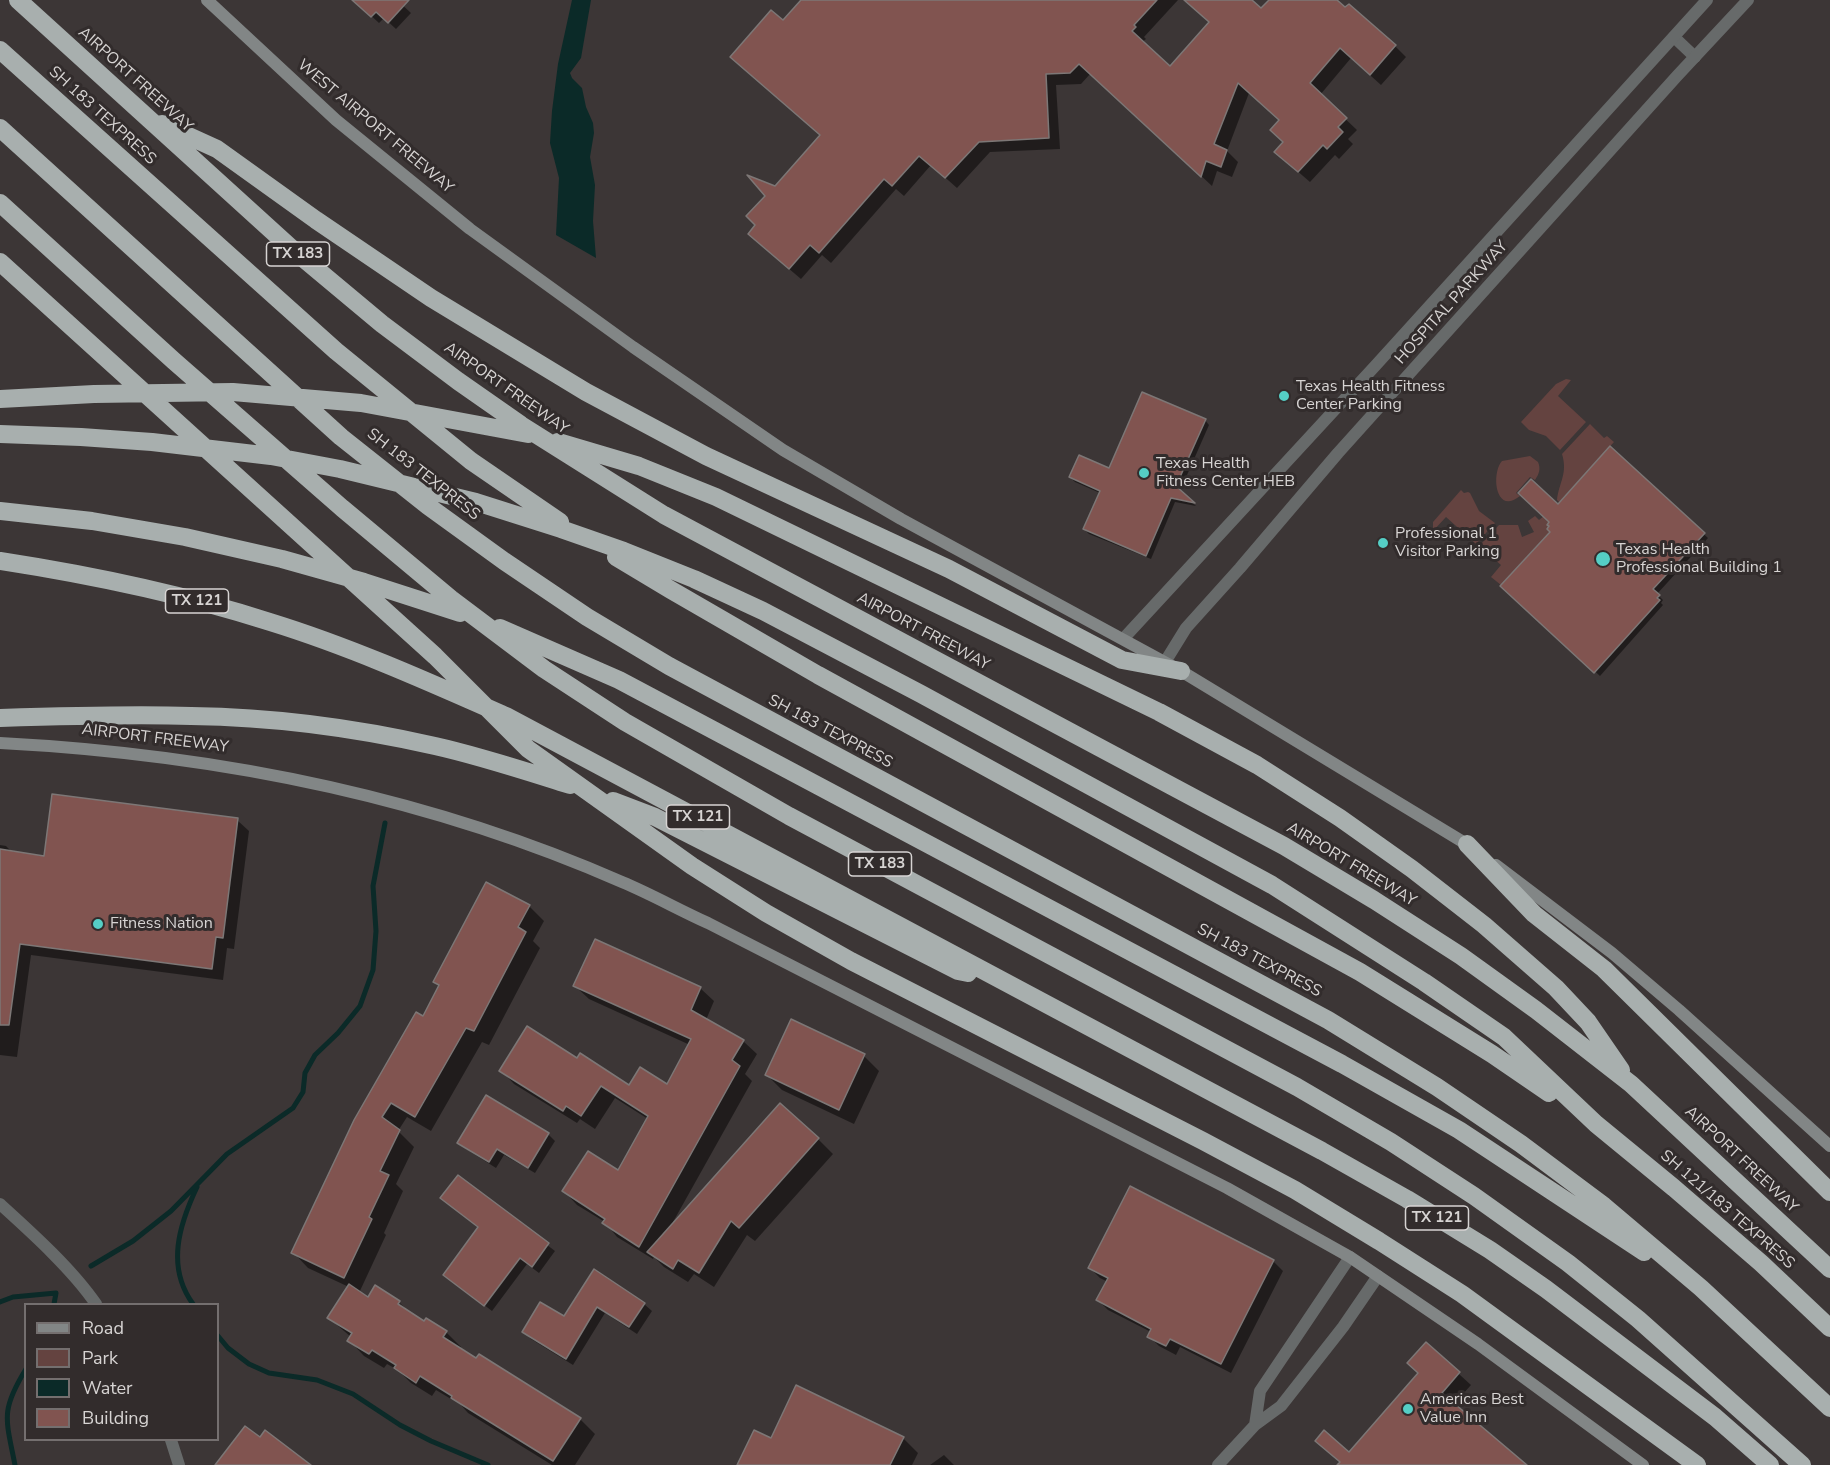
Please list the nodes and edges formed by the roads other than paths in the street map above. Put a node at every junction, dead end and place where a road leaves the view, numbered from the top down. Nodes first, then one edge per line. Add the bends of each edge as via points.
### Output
1 (18, 0) edge
2 (207, 0) edge
3 (1707, 0) edge
4 (1748, 0) edge
5 (1674, 38) junction
6 (0, 50) edge
7 (1695, 57) junction
8 (147, 117) junction
9 (0, 128) edge
10 (0, 204) edge
11 (0, 262) edge
12 (0, 399) edge
13 (0, 434) edge
14 (0, 511) edge
15 (0, 561) edge
16 (1125, 639) junction
17 (1165, 662) junction
18 (1181, 671) junction
19 (0, 718) edge
20 (0, 743) edge
21 (1467, 844) junction
22 (1002, 981) junction
23 (1630, 1084) junction
24 (1596, 1124) junction
25 (1830, 1146) edge
26 (1830, 1192) edge
27 (0, 1204) edge
28 (1350, 1257) junction
29 (1830, 1269) edge
30 (1378, 1276) junction
31 (1701, 1288) junction
32 (95, 1303) edge
33 (1830, 1328) edge
34 (1830, 1408) edge
35 (1255, 1425) junction
36 (171, 1441) edge
37 (179, 1465) edge
38 (1218, 1465) edge
39 (1643, 1465) edge
40 (1697, 1465) edge
41 (1770, 1465) edge
42 (1802, 1465) edge

1 - 8 highway, AIRPORT FREEWAY / TX 183
2 - 16 main road, WEST AIRPORT FREEWAY via 336,120 470,229 633,347 783,450 901,519
3 - 5 street, HOSPITAL PARKWAY
4 - 7 street, HOSPITAL PARKWAY
5 - 7 street
5 - 16 street, HOSPITAL PARKWAY
6 - 24 highway, SH 183 TEXPRESS via 336,351 471,461 542,511 809,670 1360,972 1492,1053
7 - 17 street, HOSPITAL PARKWAY via 1338,453 1186,628
8 - 18 highway via 217,149 431,298 586,392 706,456 949,569 1122,660
8 - 23 highway, AIRPORT FREEWAY / TX 183 via 372,316 521,425 664,514 1284,846 1461,956
9 - 31 highway, SH 183 TEXPRESS via 341,437 504,561 669,666 1338,1026 1521,1144 1604,1206
10 - 42 highway, TX 183 via 342,508 451,599 544,669 625,722 768,804 1296,1087 1391,1142 1568,1263 1638,1319
11 - 40 highway via 435,657 528,749 692,866 851,961 1295,1190 1462,1294
12 - 23 highway via 232,392 361,403 576,446 716,497 1159,712 1257,765 1340,818 1484,925 1556,988 1588,1022
13 - 24 highway via 152,442 340,469 476,502 624,551 694,579 932,700 1272,885 1504,1037
14 - 31 highway via 92,521 282,559 445,607 619,680 1399,1095
15 - 22 highway, TX 121 via 80,573 175,595 271,622 388,665 528,727
16 - 17 main road
17 - 18 main road
18 - 21 main road
19 - 22 highway via 192,716 356,731 435,746 517,768 655,817 958,971
20 - 28 main road, AIRPORT FREEWAY via 147,754 276,775 442,816 534,847 622,882 718,929 1227,1188
21 - 25 main road via 1612,953
21 - 26 highway via 1534,914 1604,969
22 - 41 highway, TX 121 via 1322,1151 1490,1250 1715,1417
23 - 29 highway, AIRPORT FREEWAY
24 - 33 highway, SH 121/183 TEXPRESS via 1761,1263
27 - 32 street
28 - 30 main road, AIRPORT FREEWAY
28 - 35 street via 1260,1391
30 - 35 street via 1281,1406
30 - 39 main road, AIRPORT FREEWAY
31 - 34 highway
35 - 38 street
36 - 37 street

